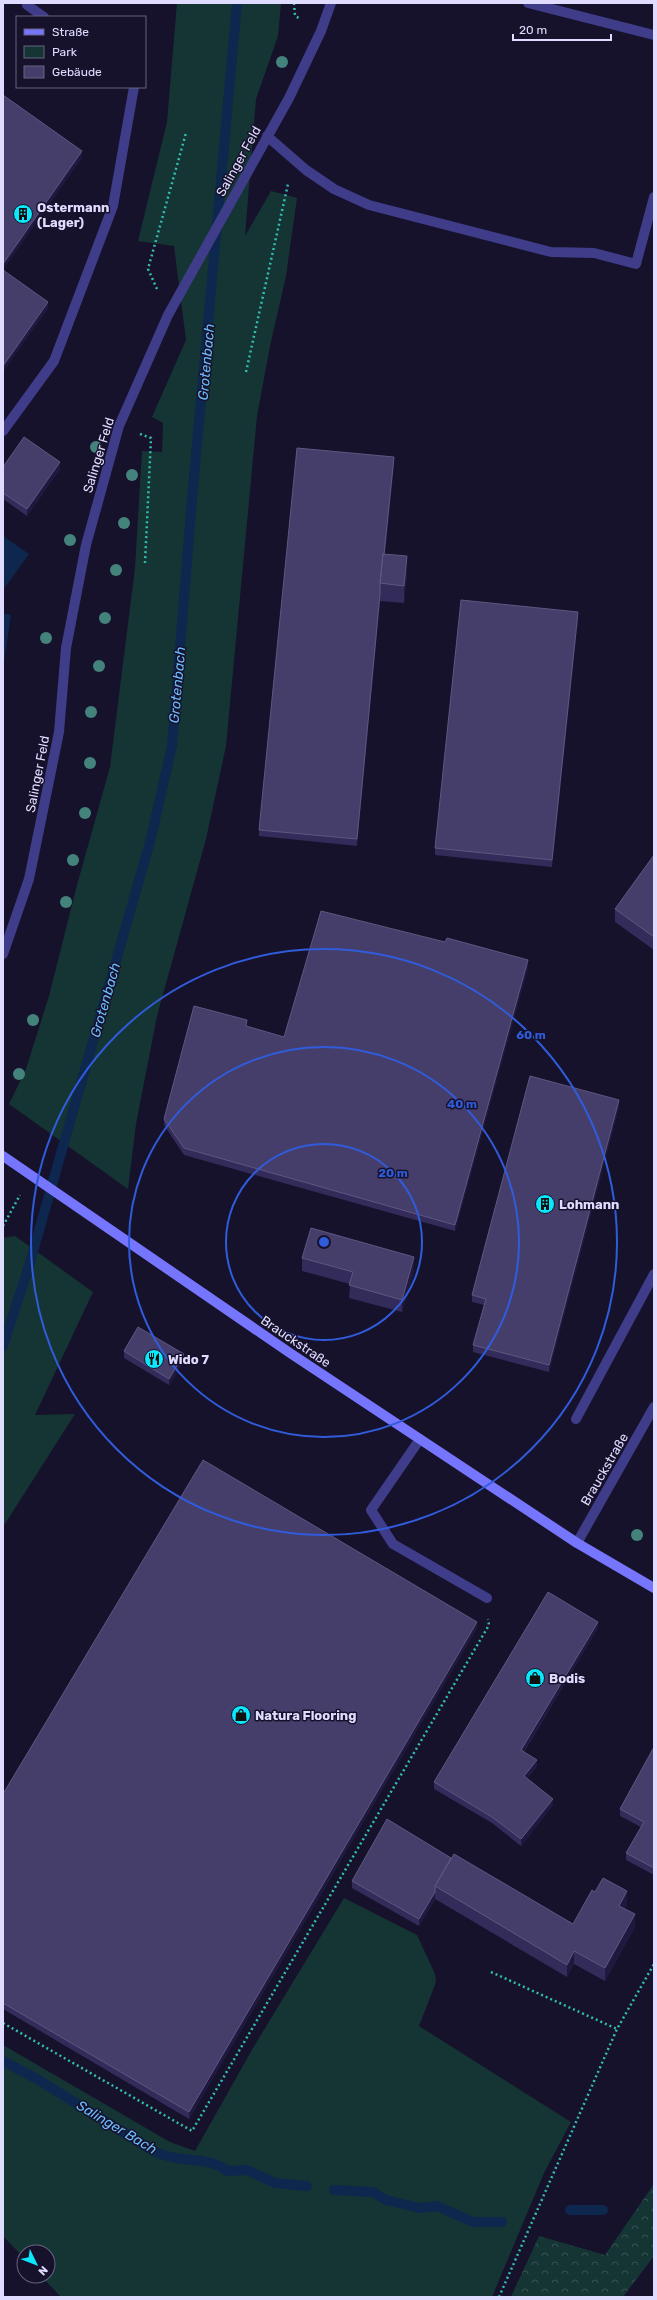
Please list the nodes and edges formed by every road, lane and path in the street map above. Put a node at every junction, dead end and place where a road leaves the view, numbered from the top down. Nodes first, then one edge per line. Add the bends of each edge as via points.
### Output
1 (28, 3) edge
2 (331, 3) edge
3 (528, 3) edge
4 (43, 16) edge
5 (654, 35) edge
6 (134, 88) edge
7 (186, 133) dead end
8 (267, 136) junction
9 (295, 160) junction
10 (654, 197) edge
11 (168, 315) junction
12 (246, 372) dead end
13 (119, 426) junction
14 (3, 431) edge
15 (145, 563) dead end
16 (3, 954) edge
17 (3, 1156) edge
18 (31, 1175) junction
19 (3, 1226) edge
20 (654, 1274) edge
21 (654, 1407) edge
22 (576, 1418) dead end
23 (420, 1439) junction
24 (577, 1543) junction
25 (654, 1588) edge
26 (487, 1598) joint
27 (654, 1964) edge
28 (492, 1972) dead end
29 (3, 2023) edge
30 (617, 2030) junction
31 (499, 2297) edge

1 - 4 street
2 - 8 street, Salinger Feld via 321,31
3 - 5 street
6 - 14 street via 113,206 105,228 54,361
7 - 11 path via 148,269
8 - 9 street
8 - 11 street, Salinger Feld
9 - 10 street via 334,189 368,205 551,252 594,254 636,264
9 - 12 path
11 - 13 street, Salinger Feld
13 - 15 path via 151,438
13 - 16 street, Salinger Feld via 84,552 66,648 59,732 29,878
17 - 18 street, Brauckstraße
18 - 19 path
18 - 23 street, Brauckstraße
20 - 22 street
21 - 24 street, Brauckstraße
23 - 24 street, Brauckstraße
23 - 26 street via 371,1510 393,1544
24 - 25 street, Brauckstraße
26 - 29 path via 489,1625 192,2131
27 - 30 path
28 - 30 path
30 - 31 path

